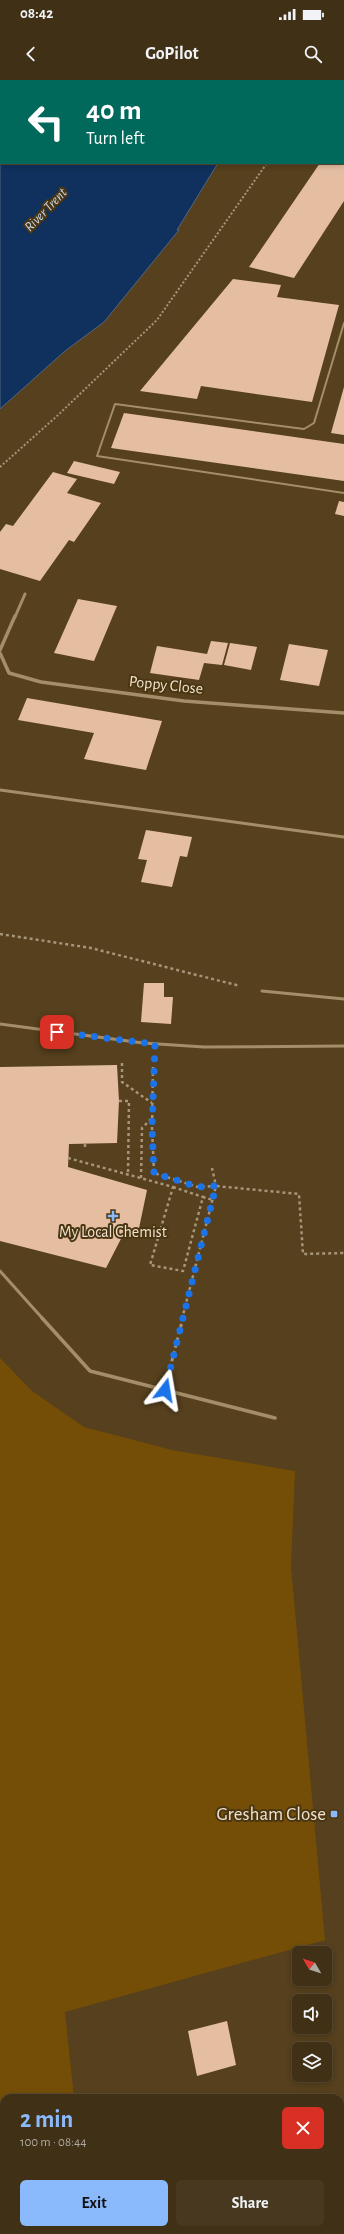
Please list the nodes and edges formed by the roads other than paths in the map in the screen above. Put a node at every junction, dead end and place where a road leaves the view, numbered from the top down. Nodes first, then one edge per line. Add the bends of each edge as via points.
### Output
1 (344, 323) edge
2 (344, 493) edge
3 (25, 594) dead end
4 (0, 652) edge
5 (344, 713) edge
6 (0, 790) edge
7 (344, 837) edge
8 (262, 991) road end
9 (344, 998) edge
10 (0, 1024) edge
11 (344, 1046) edge
12 (0, 1271) edge
13 (276, 1418) dead end

1 - 2 lane via 314,423 304,429 115,404 97,456
3 - 4 street, Poppy Close
4 - 5 street, Poppy Close via 9,673 41,682 184,701
6 - 7 lane
8 - 9 lane
10 - 11 lane via 155,1044 204,1047
12 - 13 lane via 90,1371

